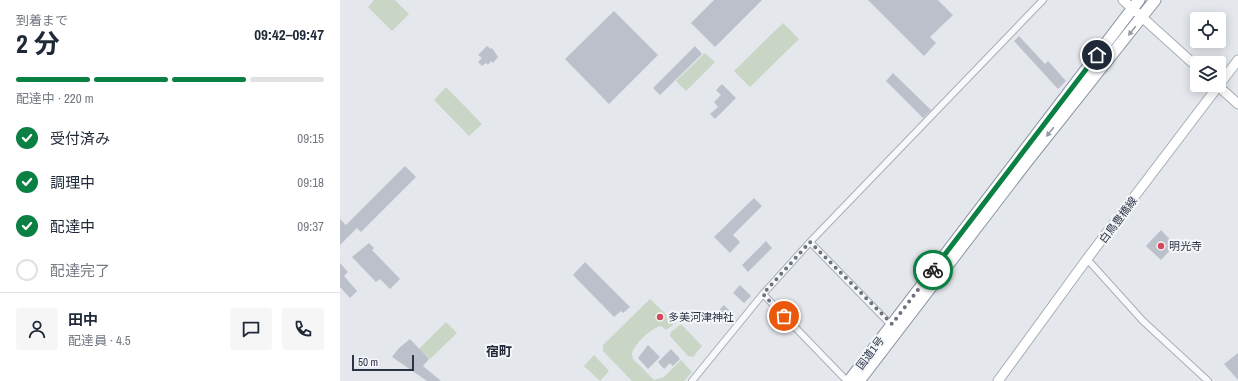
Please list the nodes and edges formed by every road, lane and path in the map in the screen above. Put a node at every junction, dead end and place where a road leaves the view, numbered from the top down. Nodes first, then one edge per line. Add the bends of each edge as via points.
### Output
1 (1043, 0) edge
2 (1123, 0) edge
3 (1156, 0) edge
4 (1135, 4) edge
5 (1142, 19) junction
6 (1238, 60) edge
7 (1190, 61) edge
8 (1226, 75) edge
9 (1212, 92) edge
10 (1224, 92) edge
11 (1238, 104) edge
12 (810, 242) junction
13 (1087, 259) junction
14 (763, 294) junction
15 (892, 324) junction
16 (692, 381) edge
17 (848, 381) edge
18 (859, 381) edge
19 (998, 381) edge
20 (1208, 381) edge

1 - 12 street
2 - 4 main road
3 - 5 highway, 国道1号
4 - 5 main road
4 - 15 highway, 国道1号
5 - 7 main road
5 -> 18 highway, 国道1号 via 1024,164
6 - 8 main road, 白鳥豊橋線
9 - 13 main road, 白鳥豊橋線
10 - 11 main road
12 - 14 street
12 - 15 street
13 - 19 main road, 白鳥豊橋線
13 - 20 street via 1143,321
14 - 16 street
14 - 17 street
15 - 17 highway, 国道1号

